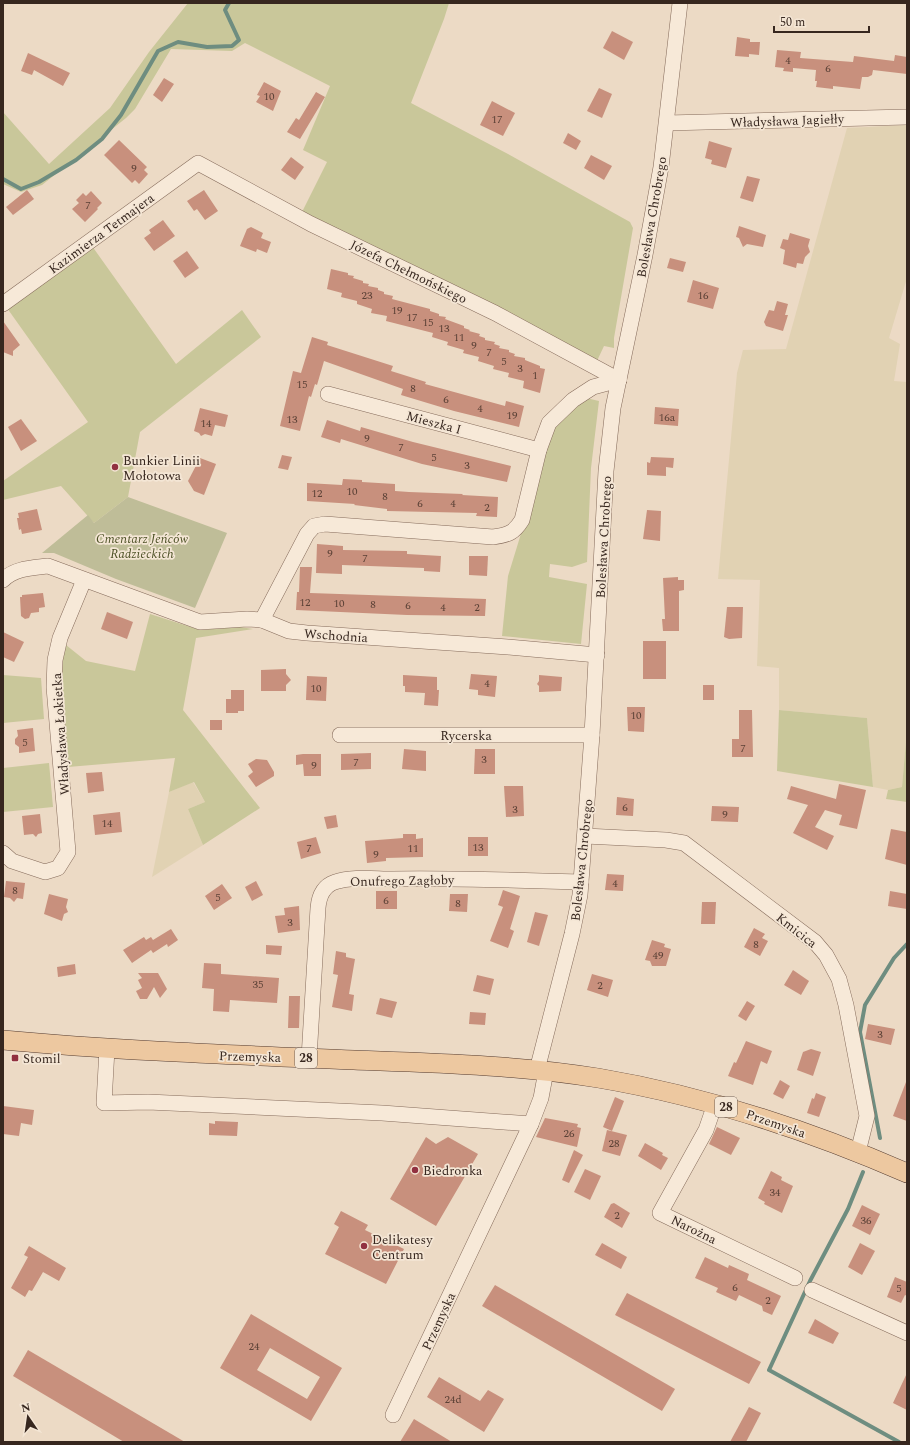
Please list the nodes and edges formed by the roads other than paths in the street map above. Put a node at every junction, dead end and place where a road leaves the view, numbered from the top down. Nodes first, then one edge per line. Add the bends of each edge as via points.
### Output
1 (680, 3) edge
2 (907, 116) edge
3 (667, 123) junction
4 (198, 163) joint
5 (3, 304) edge
6 (619, 380) junction
7 (328, 394) dead end
8 (539, 450) junction
9 (3, 580) edge
10 (84, 580) junction
11 (262, 620) junction
12 (597, 655) junction
13 (340, 735) dead end
14 (592, 735) junction
15 (585, 836) junction
16 (3, 853) edge
17 (581, 882) junction
18 (3, 1040) edge
19 (107, 1049) junction
20 (309, 1058) junction
21 (541, 1071) junction
22 (715, 1104) junction
23 (531, 1124) junction
24 (858, 1152) junction
25 (907, 1173) edge
26 (795, 1278) dead end
27 (812, 1290) dead end
28 (907, 1333) edge
29 (393, 1415) dead end

1 - 3 street, Bolesława Chrobrego
2 - 3 street, Władysława Jagiełły
3 - 6 street, Bolesława Chrobrego via 645,255
4 - 5 street, Kazimierza Tetmajera
4 - 6 street, Józefa Chełmońskiego via 311,224 495,313
6 - 8 street via 593,387 573,400 549,423
6 - 12 street, Bolesława Chrobrego via 606,471
7 - 8 street, Mieszka I
8 - 11 street via 522,520 516,530 509,535 493,537 325,524 314,526 307,534
9 - 10 street via 23,568 48,566
10 - 11 street, Wschodnia via 200,622
10 - 16 street, Władysława Łokietka via 60,638 55,660 54,688 68,852 58,868 45,872 12,861
11 - 12 street, Wschodnia via 289,632 307,634
12 - 14 street, Bolesława Chrobrego
13 - 14 street, Rycerska
14 - 15 street, Bolesława Chrobrego
15 - 17 street, Bolesława Chrobrego
15 - 24 street, Kmicica via 684,843 814,942 826,955 838,979 846,1005 867,1116
17 - 20 street, Onufrego Zagłoby via 409,878 335,882 326,887 319,897
17 - 21 street, Bolesława Chrobrego
18 - 19 main road, Przemyska / 28
19 - 20 main road, Przemyska / 28
19 - 23 street via 104,1103 148,1102 335,1110
20 - 21 main road, Przemyska / 28
21 - 22 main road, Przemyska / 28 via 599,1078
21 - 23 street, Przemyska via 541,1098
22 - 24 main road, Przemyska / 28 via 758,1116
22 - 26 street, Narożna via 706,1130 660,1213
23 - 29 street, Przemyska
24 - 25 main road, Przemyska / 28
27 - 28 street

